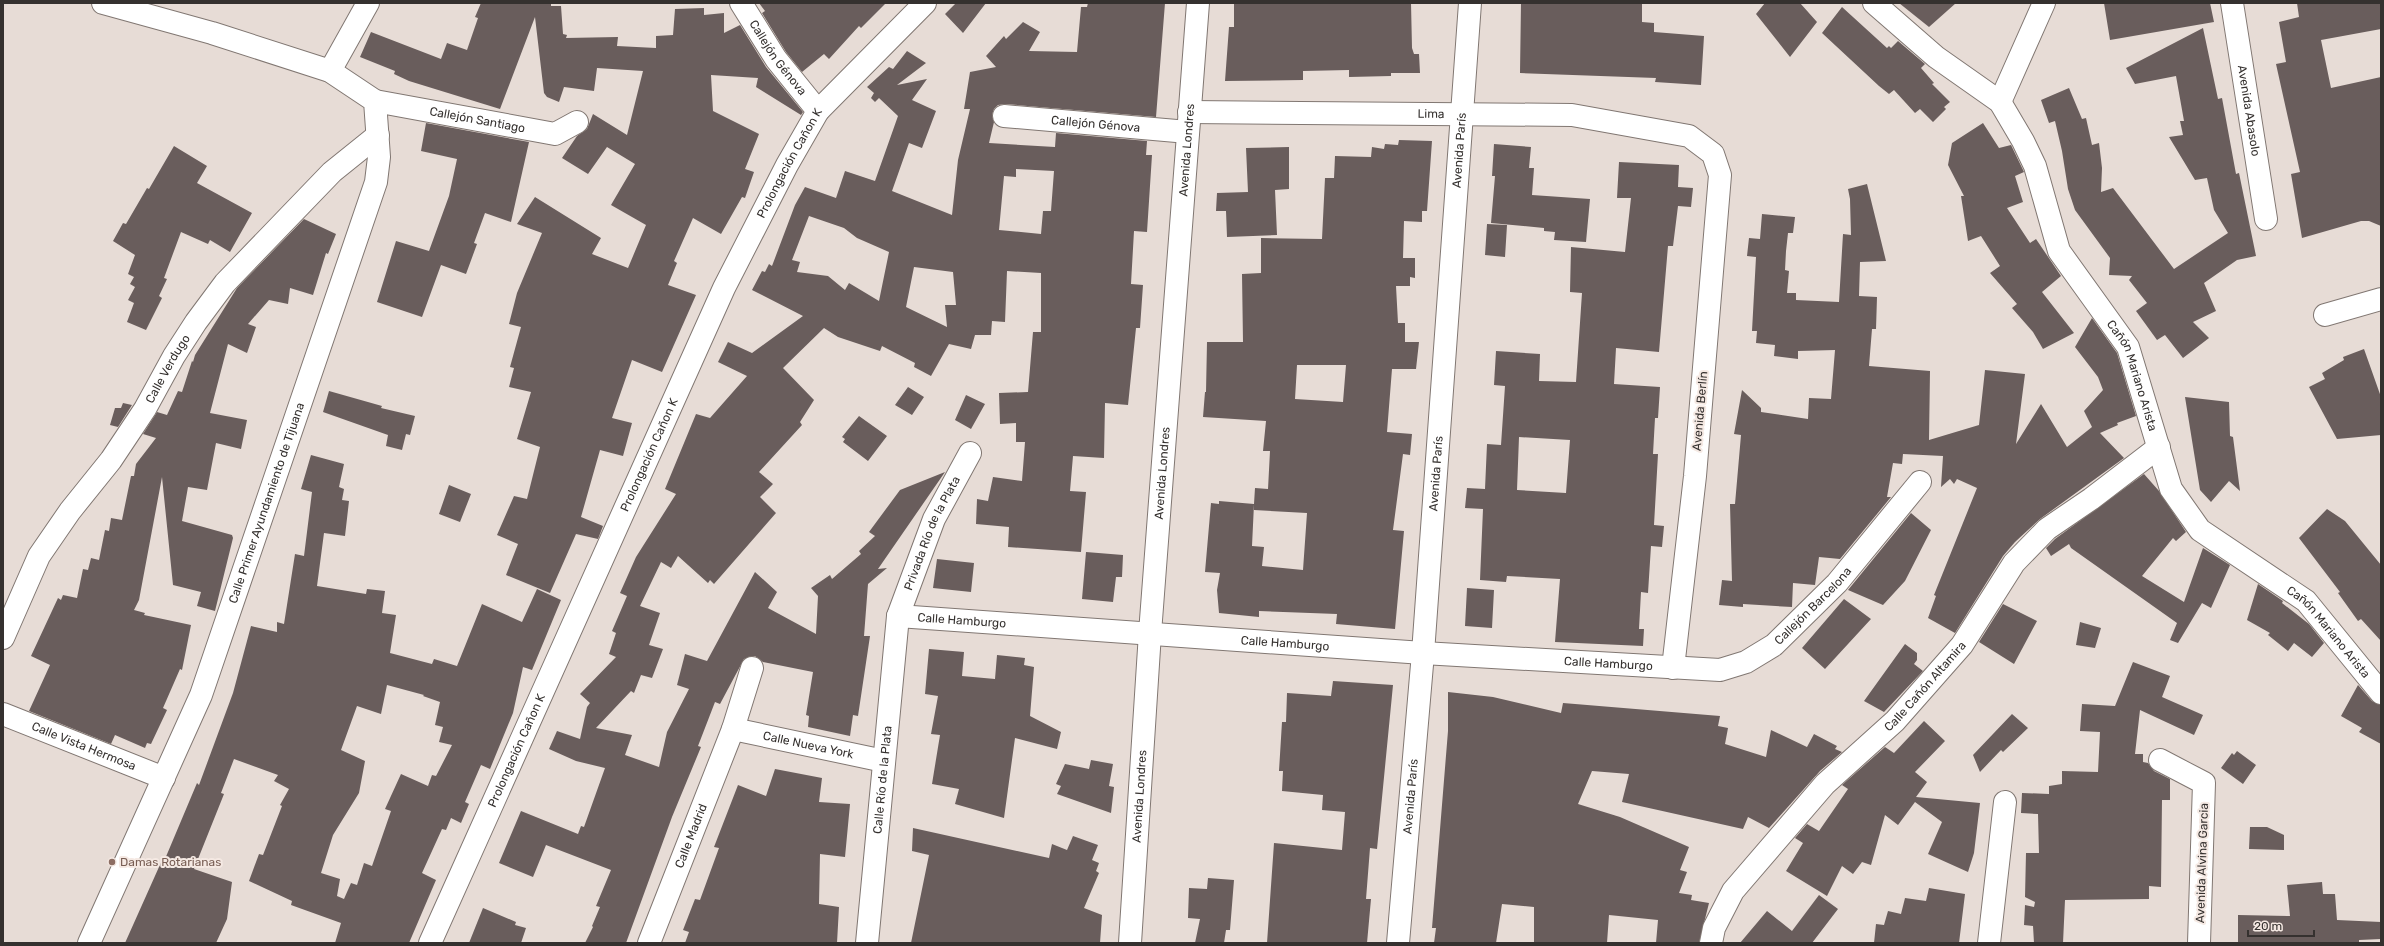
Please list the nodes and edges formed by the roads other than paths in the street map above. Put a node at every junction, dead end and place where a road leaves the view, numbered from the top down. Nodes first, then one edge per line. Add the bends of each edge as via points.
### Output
1 (103, 3) edge
2 (368, 3) edge
3 (741, 3) edge
4 (925, 3) edge
5 (1198, 3) edge
6 (1470, 3) edge
7 (1874, 3) edge
8 (2044, 3) edge
9 (2232, 3) edge
10 (330, 71) junction
11 (375, 101) junction
12 (2000, 102) junction
13 (818, 112) junction
14 (1460, 113) junction
15 (1004, 116) dead end
16 (577, 122) dead end
17 (1188, 122) junction
18 (378, 135) junction
19 (1713, 154) joint
20 (2266, 219) dead end
21 (2381, 299) edge
22 (2325, 315) dead end
23 (2159, 446) junction
24 (970, 453) dead end
25 (1920, 482) dead end
26 (898, 616) junction
27 (1150, 633) junction
28 (3, 638) edge
29 (1423, 653) junction
30 (752, 668) dead end
31 (1673, 668) junction
32 (2381, 693) edge
33 (3, 714) edge
34 (733, 728) junction
35 (2160, 760) dead end
36 (884, 761) junction
37 (164, 778) junction
38 (2005, 802) dead end
39 (89, 943) edge
40 (430, 943) edge
41 (649, 943) edge
42 (867, 943) edge
43 (1130, 943) edge
44 (1398, 943) edge
45 (1711, 943) edge
46 (1989, 943) edge
47 (2199, 943) edge

1 - 10 street via 212,33
2 - 10 street
3 - 13 street, Callejón Génova via 776,59
4 - 13 street, Prolongación Cañon K
5 - 17 street, Avenida Londres
6 - 14 street, Avenida París
7 - 12 street via 1936,56
8 - 12 street
9 - 20 street, Avenida Abasolo
10 - 11 street
11 - 16 street, Callejón Santiago via 555,134
11 - 18 street, Calle Primer Ayundamiento de Tijuana
12 - 23 street, Cañón Mariano Arista via 2035,166 2059,252 2128,348
13 - 40 street, Prolongación Cañon K via 724,288
14 - 17 street, Lima
14 - 19 street, Lima via 1572,115 1689,136
14 - 29 street, Avenida París
15 - 17 street, Callejón Génova
17 - 27 street, Avenida Londres
18 - 28 street, Calle Verdugo via 332,172 225,283 174,356 145,409 111,460 70,511 39,556
18 - 37 street, Calle Primer Ayundamiento de Tijuana via 376,182 308,375 231,611 201,695
19 - 31 street, Avenida Berlín via 1720,175 1695,476
21 - 22 street
23 - 32 street, Cañón Mariano Arista via 2171,490 2200,530 2306,601
23 - 45 street, Calle Cañón Altamira via 2091,499 2047,529 2014,563 1962,645 1895,721 1825,784 1733,891 1714,928
24 - 26 street, Privada Río de la Plata via 934,520
25 - 31 street, Callejón Barcelona via 1838,583 1774,645 1746,662 1720,670
26 - 27 street, Calle Hamburgo
26 - 36 street, Calle Río de la Plata
27 - 29 street, Calle Hamburgo
27 - 43 street, Avenida Londres
29 - 31 street, Calle Hamburgo
29 - 44 street, Avenida París
30 - 34 street, Calle Madrid
33 - 37 street, Calle Vista Hermosa
34 - 36 street, Calle Nueva York
34 - 41 street, Calle Madrid
35 - 47 street, Avenida Alvina Garcia via 2204,782
36 - 42 street, Calle Río de la Plata
37 - 39 street, Calle Primer Ayundamiento de Tijuana
38 - 46 street

